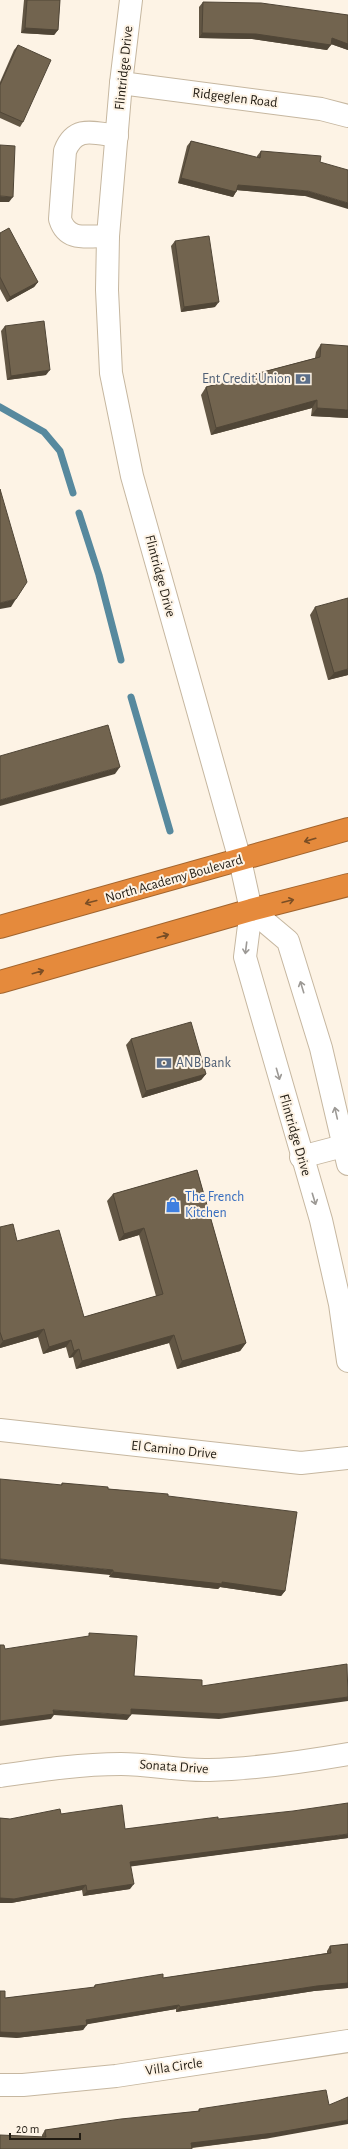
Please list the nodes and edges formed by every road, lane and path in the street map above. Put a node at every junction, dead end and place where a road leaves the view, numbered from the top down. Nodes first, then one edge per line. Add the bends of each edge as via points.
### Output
1 (131, 0) edge
2 (121, 83) junction
3 (348, 116) edge
4 (117, 136) junction
5 (108, 236) junction
6 (348, 829) edge
7 (240, 860) junction
8 (348, 885) edge
9 (251, 910) junction
10 (0, 927) edge
11 (0, 982) edge
12 (346, 1155) edge
13 (301, 1157) junction
14 (344, 1303) edge
15 (348, 1361) edge
16 (0, 1430) edge
17 (348, 1458) edge
18 (348, 1754) edge
19 (0, 1776) edge
20 (348, 2041) edge
21 (0, 2085) edge

1 - 2 street, Flintridge Drive
2 - 3 street, Ridgeglen Road via 321,109
2 - 4 street, Flintridge Drive
4 - 5 street, Flintridge Drive
4 - 5 street via 84,132 74,136 68,142 65,151 60,219 62,226 66,232 73,235
5 - 7 street, Flintridge Drive via 108,338 112,379 124,442
6 -> 7 highway, North Academy Boulevard
7 - 9 street, Flintridge Drive
7 -> 10 highway, North Academy Boulevard
9 -> 8 highway
11 -> 9 highway
12 -> 9 street via 321,1048 288,941
9 -> 13 street, Flintridge Drive via 245,957
12 - 13 street
13 -> 14 street, Flintridge Drive
14 - 15 street, Flintridge Drive
16 - 17 street, El Camino Drive via 301,1463
18 - 19 street, Sonata Drive via 237,1769 207,1770 93,1764
20 - 21 street, Villa Circle via 116,2076

